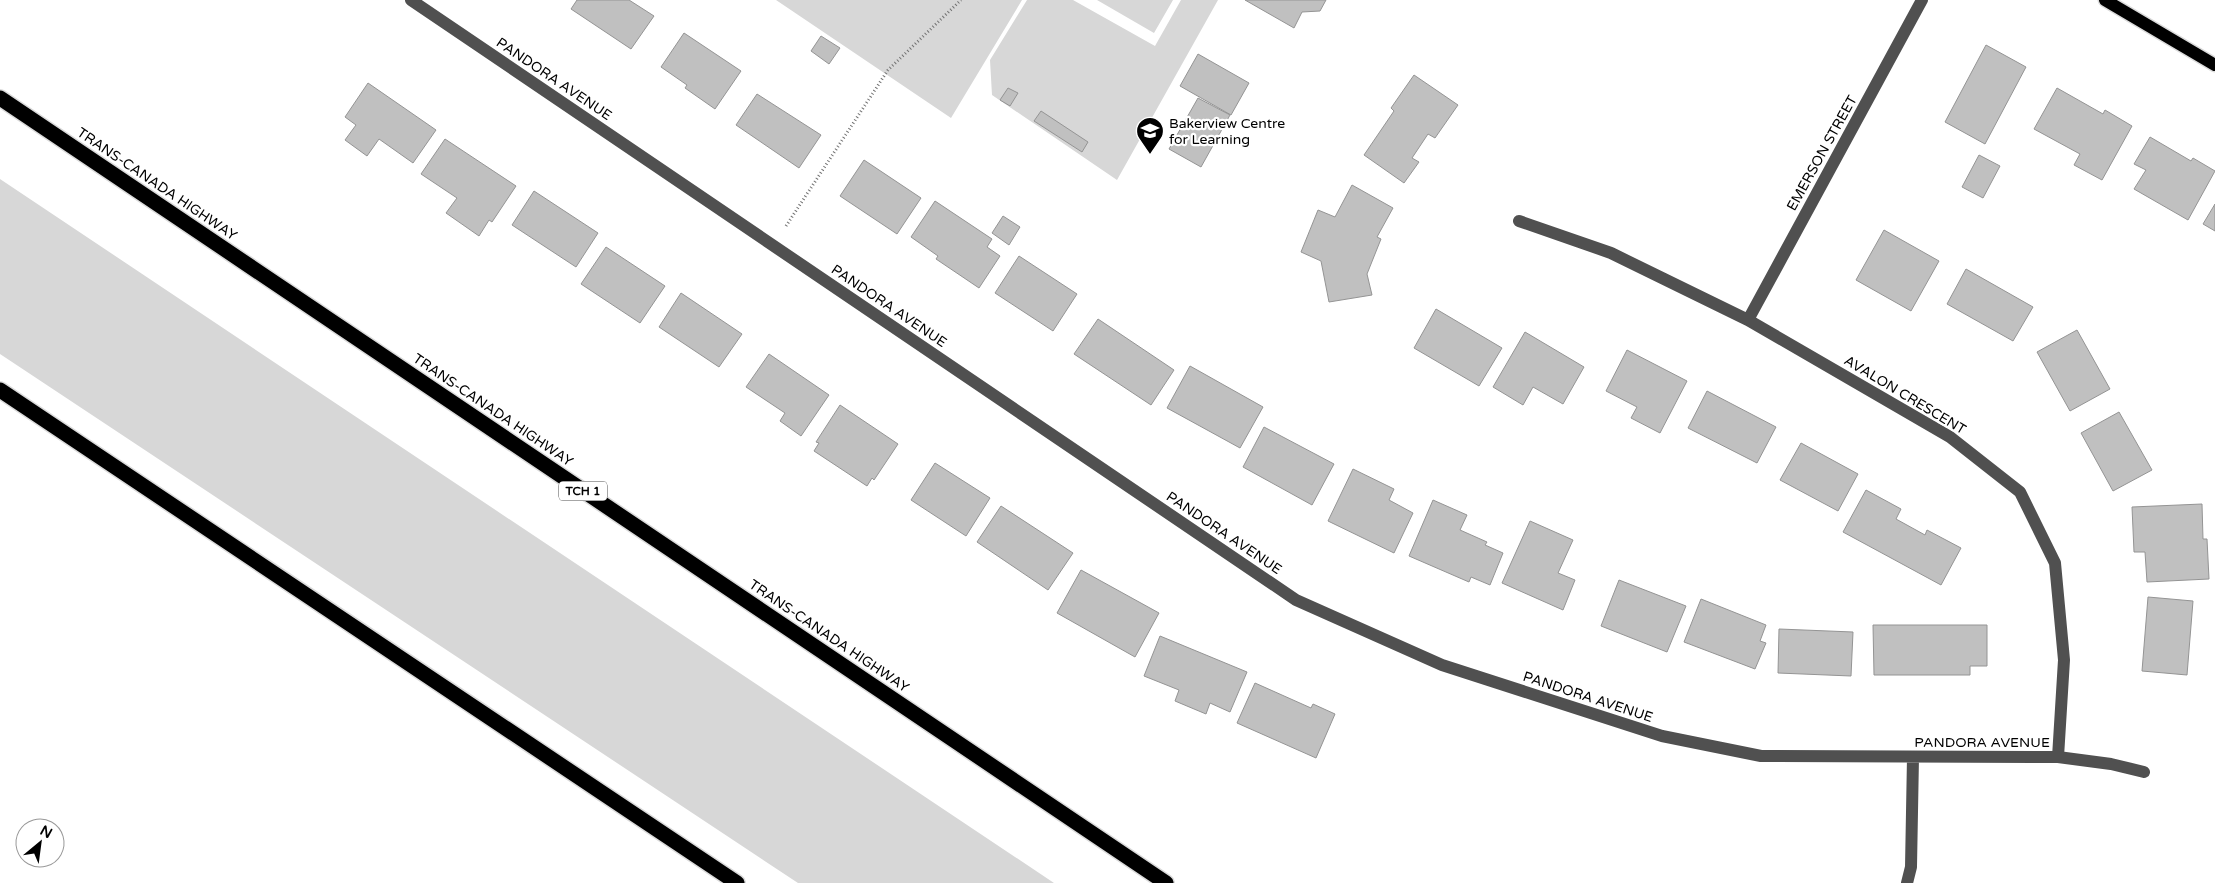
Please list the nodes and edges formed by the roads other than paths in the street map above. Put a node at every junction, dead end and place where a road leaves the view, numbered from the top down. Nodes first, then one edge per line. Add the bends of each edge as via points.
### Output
1 (411, 0) edge
2 (1922, 0) edge
3 (2105, 0) edge
4 (2215, 65) edge
5 (0, 98) edge
6 (1519, 221) dead end
7 (1748, 320) junction
8 (0, 390) edge
9 (1913, 757) junction
10 (2058, 757) junction
11 (2144, 772) dead end
12 (737, 883) edge
13 (1166, 883) edge
14 (1907, 883) edge

1 - 9 street, PANDORA AVENUE via 1296,600 1442,666 1662,736 1761,756
2 - 7 street, EMERSON STREET
3 - 4 main road
5 - 13 highway, TRANS-CANADA HIGHWAY / TCH 1
6 - 7 street, AVALON CRESCENT via 1611,253
7 - 10 street, AVALON CRESCENT via 1950,437 2020,492 2055,563 2064,660
8 - 12 highway
9 - 10 street, PANDORA AVENUE
9 - 14 street via 1911,867
10 - 11 street, PANDORA AVENUE

